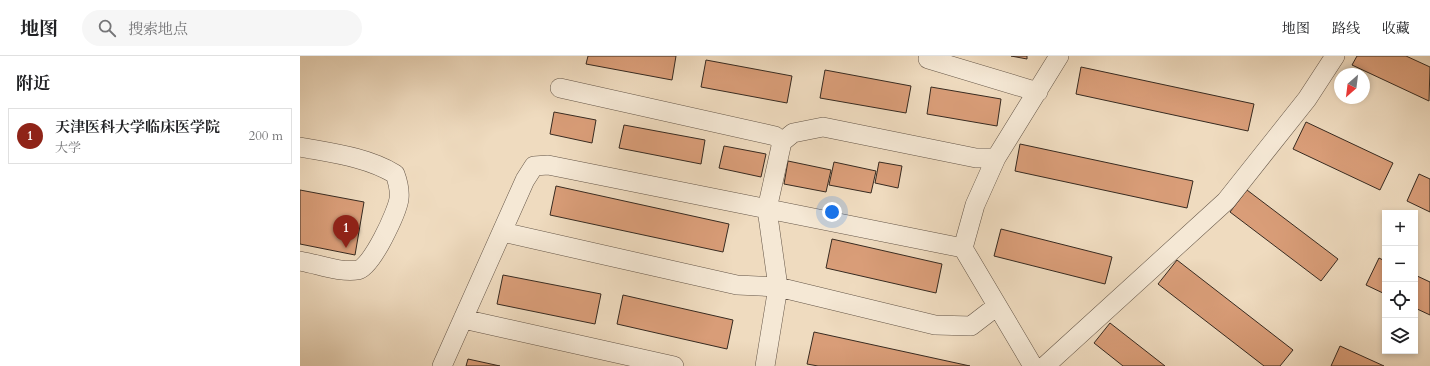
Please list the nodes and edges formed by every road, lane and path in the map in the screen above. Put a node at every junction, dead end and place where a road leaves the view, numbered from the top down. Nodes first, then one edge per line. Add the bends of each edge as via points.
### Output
1 (1059, 56) edge
2 (1335, 56) edge
3 (928, 59) dead end
4 (560, 88) dead end
5 (1038, 92) junction
6 (782, 142) junction
7 (300, 147) edge
8 (996, 158) junction
9 (767, 209) junction
10 (502, 232) junction
11 (963, 248) junction
12 (300, 260) edge
13 (778, 287) junction
14 (997, 306) junction
15 (463, 319) junction
16 (442, 366) edge
17 (674, 366) edge
18 (765, 366) edge
19 (1033, 366) edge
20 (1045, 366) edge

1 - 5 street
2 - 20 street via 1306,99 1226,201
3 - 5 street
4 - 6 street via 775,136
5 - 8 street
6 - 8 street via 793,133 823,127 976,158
6 - 9 street
7 - 12 street via 383,166 396,174 399,200 376,252 360,270 346,270
8 - 11 street via 975,205
9 - 10 street via 548,165 534,166
9 - 11 street
9 - 13 street
10 - 13 street via 737,285
10 - 15 street
11 - 14 street
13 - 14 street via 935,324 971,326
13 - 18 street
14 - 19 street
15 - 16 street
15 - 17 street

